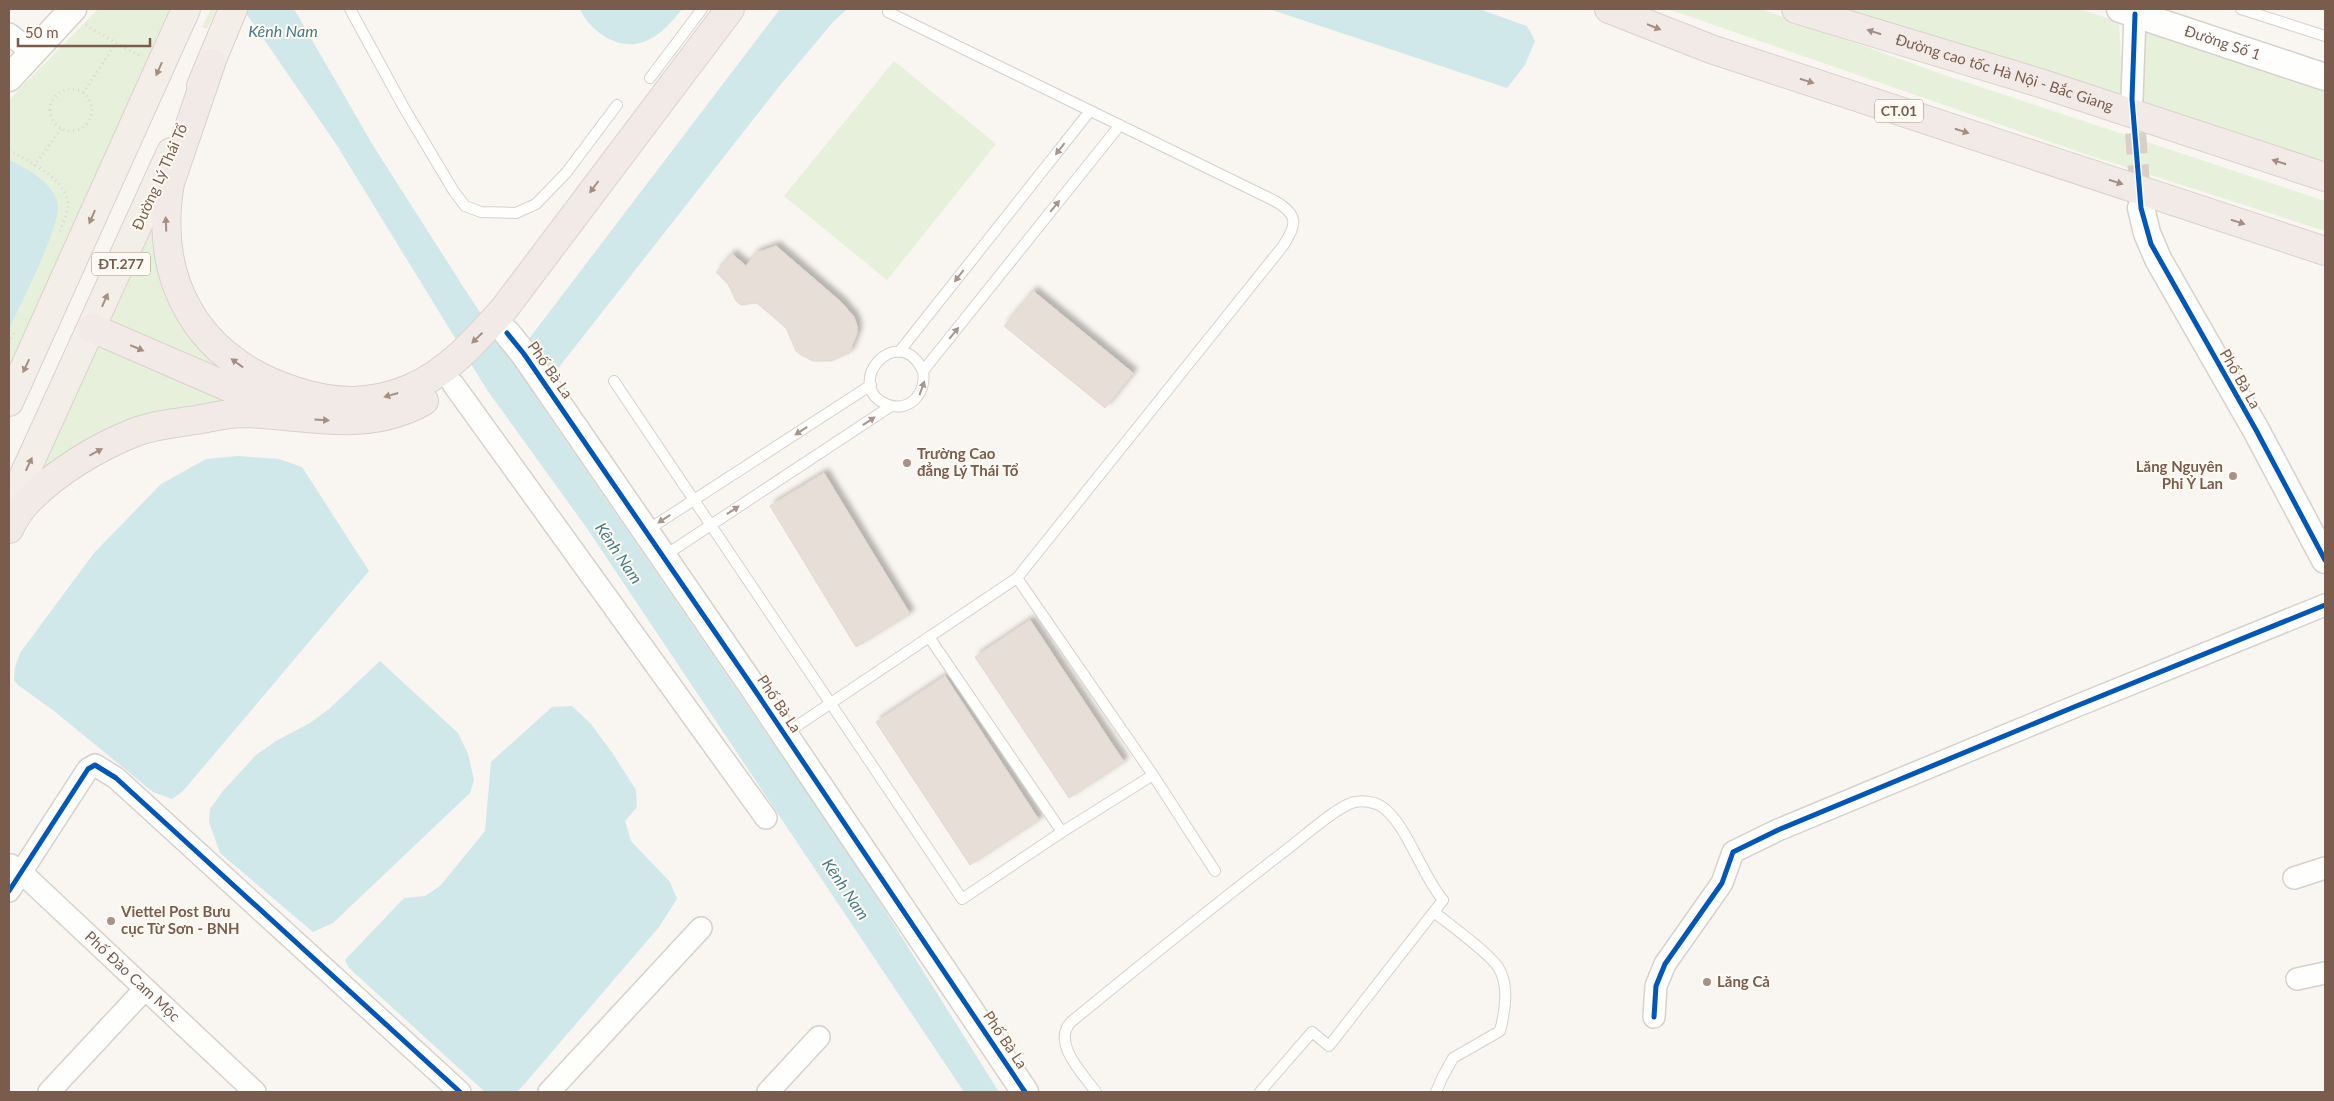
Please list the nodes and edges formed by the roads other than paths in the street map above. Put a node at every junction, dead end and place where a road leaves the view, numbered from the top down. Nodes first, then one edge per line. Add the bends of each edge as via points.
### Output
1 (186, 9) edge
2 (350, 9) edge
3 (702, 9) edge
4 (730, 9) edge
5 (750, 9) edge
6 (1609, 9) edge
7 (1796, 9) edge
8 (2241, 9) edge
9 (2127, 11) edge
10 (888, 12) dead end
11 (231, 13) edge
12 (79, 17) edge
13 (9, 34) edge
14 (2325, 36) edge
15 (32, 52) junction
16 (211, 63) junction
17 (2325, 77) edge
18 (9, 78) edge
19 (650, 78) dead end
20 (2132, 99) tunnel mouth
21 (617, 105) dead end
22 (1090, 111) junction
23 (1120, 125) junction
24 (2325, 177) edge
25 (2141, 208) tunnel mouth
26 (2325, 251) edge
27 (506, 321) junction
28 (92, 328) junction
29 (899, 352) junction
30 (923, 371) junction
31 (451, 375) junction
32 (614, 381) dead end
33 (871, 385) junction
34 (9, 402) edge
35 (891, 406) junction
36 (295, 416) junction
37 (695, 500) junction
38 (9, 508) edge
39 (710, 525) junction
40 (9, 529) edge
41 (646, 531) junction
42 (663, 557) junction
43 (2325, 560) edge
44 (1017, 578) junction
45 (2325, 605) edge
46 (929, 637) junction
47 (830, 703) junction
48 (784, 734) junction
49 (1153, 775) junction
50 (766, 818) dead end
51 (1062, 832) junction
52 (15, 868) edge
53 (2325, 868) edge
54 (1215, 871) dead end
55 (2294, 878) dead end
56 (9, 891) edge
57 (1434, 912) junction
58 (701, 928) dead end
59 (2325, 973) edge
60 (2297, 979) dead end
61 (145, 989) junction
62 (1654, 1017) dead end
63 (819, 1037) dead end
64 (49, 1092) edge
65 (255, 1092) edge
66 (460, 1092) edge
67 (549, 1092) edge
68 (768, 1092) edge
69 (1025, 1092) edge
70 (1096, 1092) edge
71 (1260, 1092) edge
72 (1436, 1092) edge

1 -> 34 main road, ĐT.277
2 - 21 lane via 453,190 465,206 481,212 516,213 536,204 566,173
3 - 19 lane
4 -> 27 highway
5 - 27 highway via 548,281
6 -> 26 highway, CT.01 via 1711,50
24 -> 7 highway, Đường cao tốc Hà Nội - Bắc Giang via 2040,83
8 - 14 lane
9 - 17 street, Đường Số 1
9 - 20 street
10 - 22 lane
11 - 16 main road, Đường Lý Thái Tổ / ĐT.277
12 - 15 street
13 - 15 street
15 - 18 street
28 -> 16 main road, Đường Lý Thái Tổ / ĐT.277
31 -> 16 highway via 432,378 387,396 342,402 316,398 269,382 241,367 204,332 178,289 171,268 165,223 170,183
22 - 23 lane
22 -> 29 lane
30 -> 23 lane
23 - 44 lane via 1275,201 1288,209 1294,223 1283,246
25 - 43 street, Phố Bà La via 2158,259 2256,430
27 - 31 highway via 478,364
27 - 41 street, Phố Bà La via 524,354
28 -> 36 highway
38 -> 28 main road, Đường Lý Thái Tổ / ĐT.277
29 - 30 lane via 914,357
29 - 33 lane via 888,353 875,363
35 -> 30 lane via 904,406 919,396 925,380
36 -> 31 highway via 345,422 402,412 419,404
31 - 50 street
32 - 37 lane
33 - 35 lane via 878,398
33 -> 37 lane
39 -> 35 lane
40 -> 36 highway via 27,501 42,489 92,454 133,433 224,414
37 - 39 lane
37 -> 41 lane
39 - 42 lane
39 - 47 lane
41 - 42 street, Phố Bà La
42 - 48 street, Phố Bà La
44 - 46 lane
44 - 49 lane
45 - 62 street via 2074,706 1778,830 1733,852 1722,883 1665,964 1656,986
46 - 47 lane
46 - 51 lane
47 - 48 lane
47 - 51 lane via 962,899
48 - 69 street, Phố Bà La
49 - 51 lane
49 - 54 lane
52 - 56 street
52 - 61 street, Phố Đào Cam Mộc
52 - 66 street via 88,769 95,765 116,778
53 - 55 street
57 - 70 lane via 1443,900 1432,887 1396,821 1381,806 1371,802 1348,804 1188,925 1066,1027 1064,1037 1068,1052
57 - 71 lane via 1329,1046 1312,1032
57 - 72 lane via 1498,967 1506,999 1500,1031 1453,1058
58 - 67 street
59 - 60 street
61 - 64 street
61 - 65 street, Phố Đào Cam Mộc
63 - 68 street

